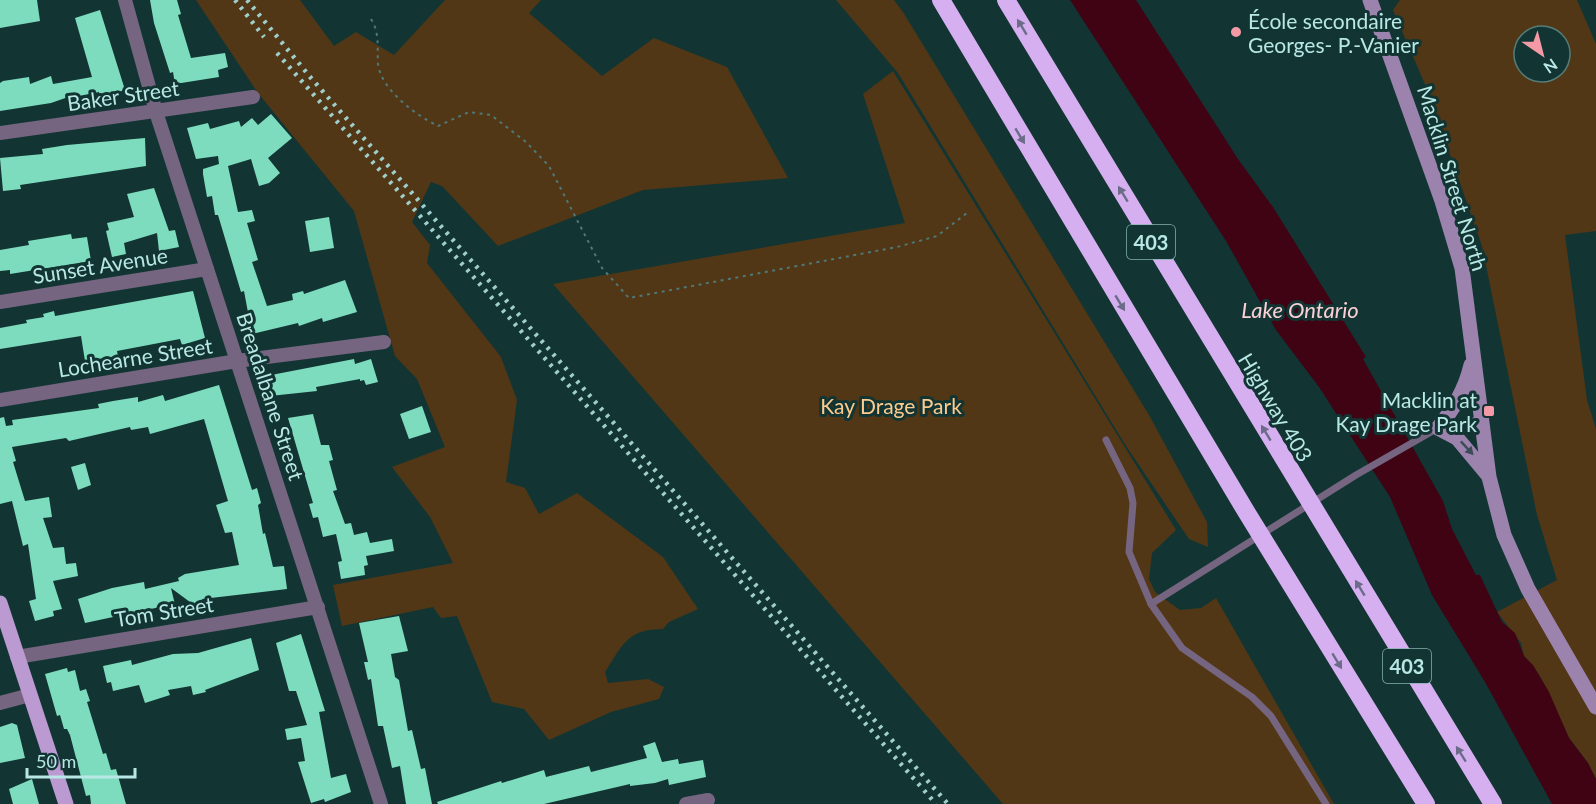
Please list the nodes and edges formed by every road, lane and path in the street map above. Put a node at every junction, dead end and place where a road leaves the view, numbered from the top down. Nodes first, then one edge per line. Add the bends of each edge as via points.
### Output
1 (125, 0) edge
2 (927, 0) edge
3 (941, 0) edge
4 (1006, 0) edge
5 (1370, 0) edge
6 (371, 19) dead end
7 (990, 86) junction
8 (253, 98) dead end
9 (156, 112) junction
10 (0, 133) edge
11 (967, 213) dead end
12 (207, 269) junction
13 (0, 303) edge
14 (384, 342) dead end
15 (1473, 354) junction
16 (237, 362) junction
17 (0, 400) edge
18 (1482, 419) junction
19 (1438, 428) junction
20 (1106, 440) dead end
21 (1489, 477) junction
22 (0, 603) edge
23 (1151, 604) junction
24 (318, 607) junction
25 (17, 657) junction
26 (30, 695) junction
27 (0, 703) edge
28 (1596, 707) edge
29 (708, 800) dead end
30 (66, 804) edge
31 (381, 804) edge
32 (686, 804) edge
33 (1326, 804) edge
34 (1426, 804) edge
35 (1492, 804) edge

1 - 9 street, Breadalbane Street
2 - 7 highway
3 - 7 highway, 403
35 -> 4 highway, Highway 403 / 403
5 - 15 street, Macklin Street North via 1462,268
6 - 11 path via 378,38 378,68 396,96 414,114 438,126 469,112 491,116 526,142 549,166 602,267 629,298 897,247 937,236
7 -> 34 highway, 403
8 - 9 street, Baker Street
9 - 10 street, Baker Street
9 - 12 street, Breadalbane Street
12 - 13 street, Sunset Avenue
12 - 16 street, Breadalbane Street
14 - 16 street, Lochearne Street
15 - 18 street, Macklin Street North
15 - 19 street via 1455,408
16 - 17 street, Lochearne Street
16 - 24 street, Breadalbane Street
18 - 19 lane
18 - 21 street, Macklin Street North
19 -> 21 street via 1457,438
19 - 23 lane
20 - 23 lane via 1130,488 1133,503 1129,552
21 - 28 street, Macklin Street North via 1504,534 1528,590
22 - 25 main road
23 - 33 lane via 1182,648 1252,697 1271,716
24 - 25 street, Tom Street
24 - 31 street, Breadalbane Street
25 - 26 main road
26 - 27 street
26 - 30 main road
29 - 32 street

